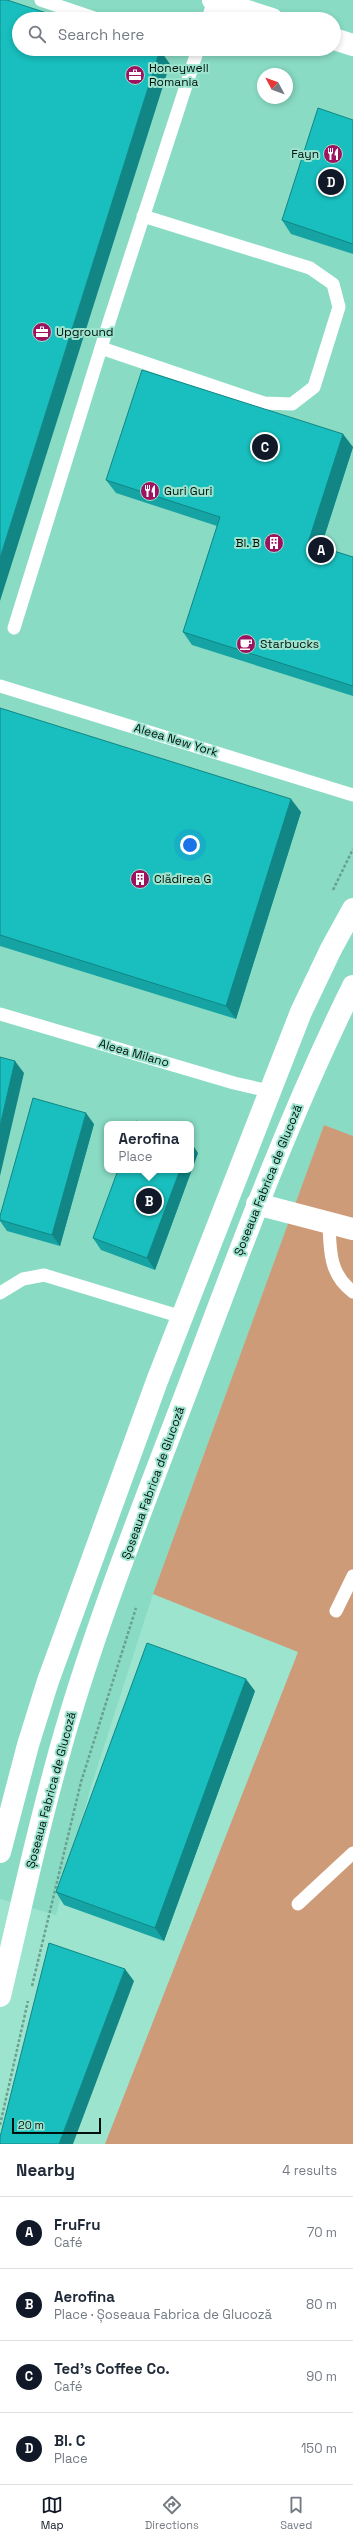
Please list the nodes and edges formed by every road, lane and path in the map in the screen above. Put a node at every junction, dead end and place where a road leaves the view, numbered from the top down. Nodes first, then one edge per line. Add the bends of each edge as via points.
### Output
1 (40, 0) edge
2 (213, 0) edge
3 (76, 12) edge
4 (210, 12) edge
5 (250, 12) edge
6 (341, 41) edge
7 (353, 45) edge
8 (192, 56) edge
9 (143, 216) junction
10 (101, 348) junction
11 (14, 628) dead end
12 (0, 686) edge
13 (353, 795) edge
14 (353, 909) edge
15 (353, 986) edge
16 (0, 1014) edge
17 (269, 1091) junction
18 (257, 1204) junction
19 (329, 1223) junction
20 (353, 1229) edge
21 (353, 1292) edge
22 (0, 1293) edge
23 (182, 1317) junction
24 (353, 1576) edge
25 (138, 1602) dead end
26 (336, 1611) dead end
27 (0, 1852) edge
28 (353, 1854) edge
29 (298, 1904) dead end
30 (32, 1987) dead end
31 (30, 1995) dead end
32 (0, 1996) edge
33 (0, 2125) edge

1 - 3 lane
2 - 4 lane
2 - 5 main road
6 - 7 main road
8 - 9 lane
9 - 10 lane
9 - 10 lane via 310,268 333,284 339,307 314,387 292,404 264,403
10 - 11 lane
12 - 13 lane, Aleea New York
14 - 17 main road via 302,1012
15 - 18 main road, Șoseaua Fabrica de Glucoză via 312,1070
16 - 17 lane, Aleea Milano
17 - 23 main road
18 - 19 main road
18 - 32 main road, Șoseaua Fabrica de Glucoză via 153,1481 70,1716 42,1816
19 - 20 main road
19 - 21 lane via 330,1261 337,1275
22 - 23 lane via 23,1279 44,1275
23 - 27 main road via 48,1681
24 - 26 lane
25 - 30 path via 81,1782
28 - 29 lane
31 - 33 path

